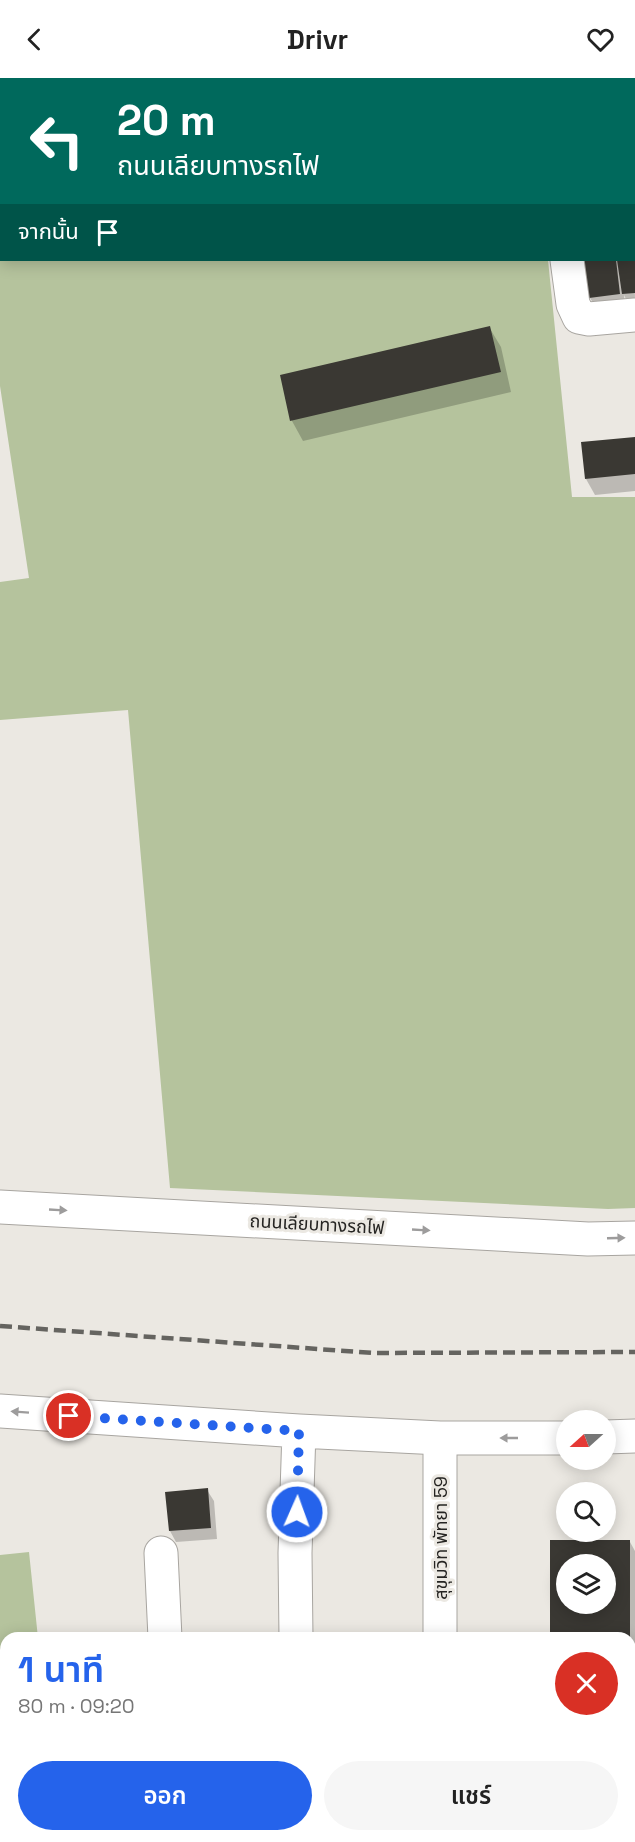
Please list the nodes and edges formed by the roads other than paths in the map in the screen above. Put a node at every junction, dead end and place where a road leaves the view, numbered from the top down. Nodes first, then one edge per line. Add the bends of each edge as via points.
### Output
1 (567, 261) edge
2 (635, 315) edge
3 (0, 1207) edge
4 (635, 1238) edge
5 (0, 1411) edge
6 (299, 1431) junction
7 (635, 1436) edge
8 (616, 1437) edge
9 (440, 1438) junction
10 (556, 1438) edge
11 (161, 1553) dead end
12 (165, 1632) edge
13 (296, 1632) edge
14 (440, 1632) edge

1 - 2 street via 573,304 579,317
3 -> 4 street, ถนนเลียบทางรถไฟ via 588,1239
6 -> 5 street
6 - 9 street
6 - 13 street
7 - 8 street
10 -> 9 street
9 - 14 street, สุขุมวิท พัทยา 59
11 - 12 street

